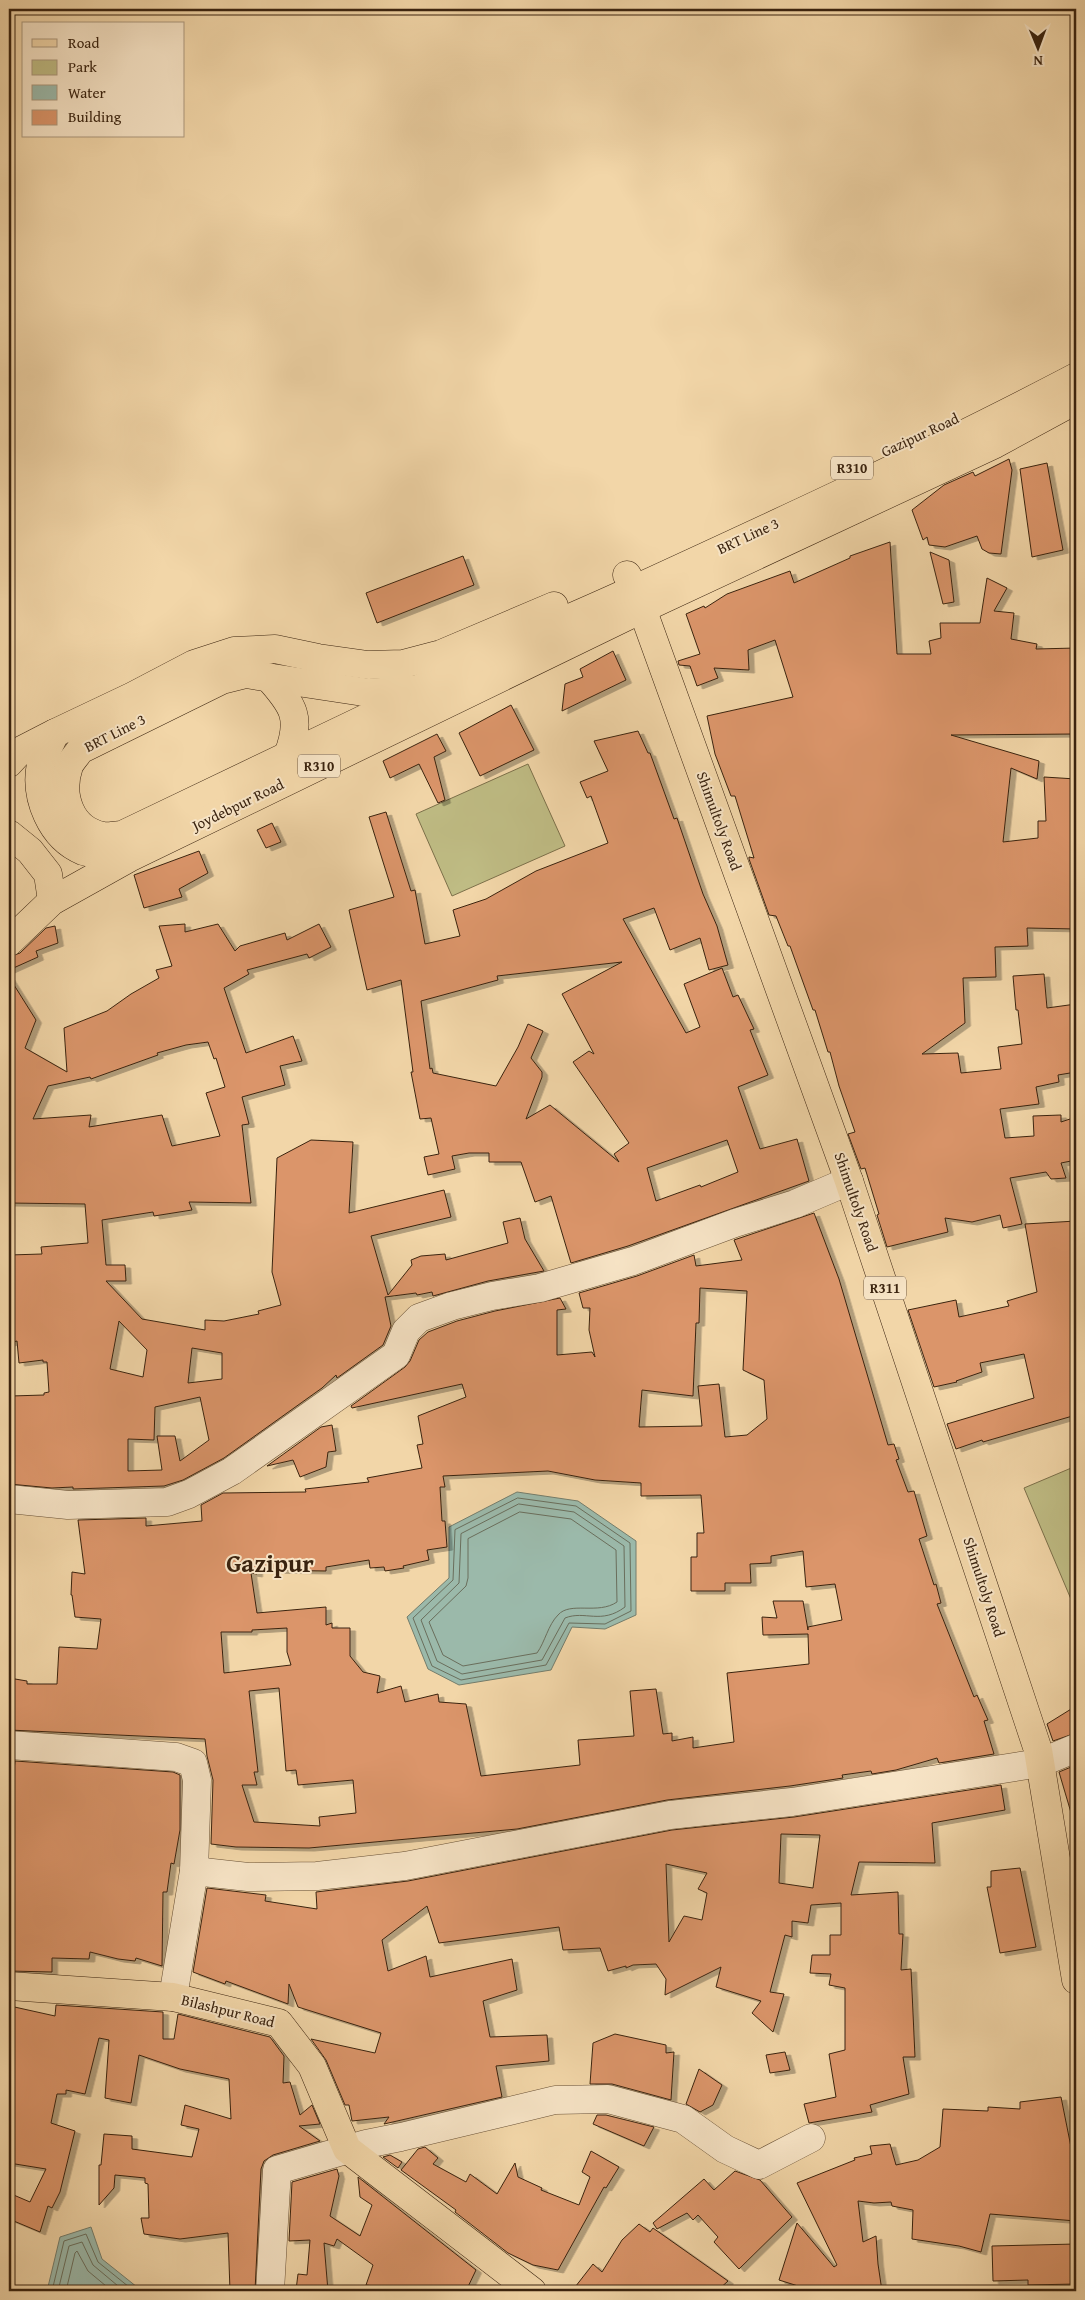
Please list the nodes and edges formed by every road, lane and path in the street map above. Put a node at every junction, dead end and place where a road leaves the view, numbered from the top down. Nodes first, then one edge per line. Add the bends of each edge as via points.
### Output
1 (1076, 357) edge
2 (1076, 378) edge
3 (1076, 400) edge
4 (634, 591) junction
5 (268, 678) junction
6 (416, 689) junction
7 (55, 733) junction
8 (288, 755) junction
9 (9, 763) edge
10 (9, 834) edge
11 (129, 858) junction
12 (52, 901) junction
13 (9, 942) edge
14 (850, 1181) junction
15 (9, 1499) edge
16 (9, 1745) edge
17 (1076, 1748) edge
18 (1040, 1763) junction
19 (194, 1871) junction
20 (1076, 1980) edge
21 (9, 1986) edge
22 (173, 1997) junction
23 (812, 2138) dead end
24 (346, 2149) junction
25 (270, 2291) edge
26 (532, 2291) edge

1 - 4 main road, Gazipur Road / R310
2 - 4 main road, BRT Line 3 via 985,425
3 - 4 main road, R310 via 995,444
4 - 6 main road, BRT Line 3
4 - 7 main road, R310 via 403,664 368,665 275,649 234,651 194,664
4 - 11 main road, Joydebpur Road / R310
4 - 14 main road, Shimultoly Road / R311
5 - 6 main road, BRT Line 3 via 370,693
5 - 8 main road via 295,717 295,736
5 - 8 main road, BRT Line 3 via 246,674 222,680 80,750 69,765 65,788 69,811 83,829 104,836 122,835
6 - 8 main road, BRT Line 3 via 379,712
7 - 9 main road, R310 via 20,751
7 - 11 main road via 42,763 39,780 42,804 52,824 67,841 84,851
10 - 12 main road via 30,851 48,874
11 - 12 main road, Joydebpur Road / R310
12 - 13 main road, Joydebpur Road / R310
14 - 15 street via 795,1204 735,1222 633,1261 540,1288 468,1302 419,1318 406,1331 396,1354 232,1470 189,1494 167,1502 68,1505
14 - 18 main road, Shimultoly Road / R311
16 - 19 street via 176,1757 193,1763 197,1780
17 - 18 street
18 - 19 street via 792,1802 670,1816 405,1866 307,1876 248,1877
18 - 20 main road, Shimultoly Road / R311
19 - 22 street
21 - 22 main road, Bilashpur Road
22 - 24 main road, Bilashpur Road via 279,2023 312,2066
23 - 24 street via 759,2164 725,2149 683,2119 608,2099 555,2100
24 - 25 street via 278,2170
24 - 26 main road

